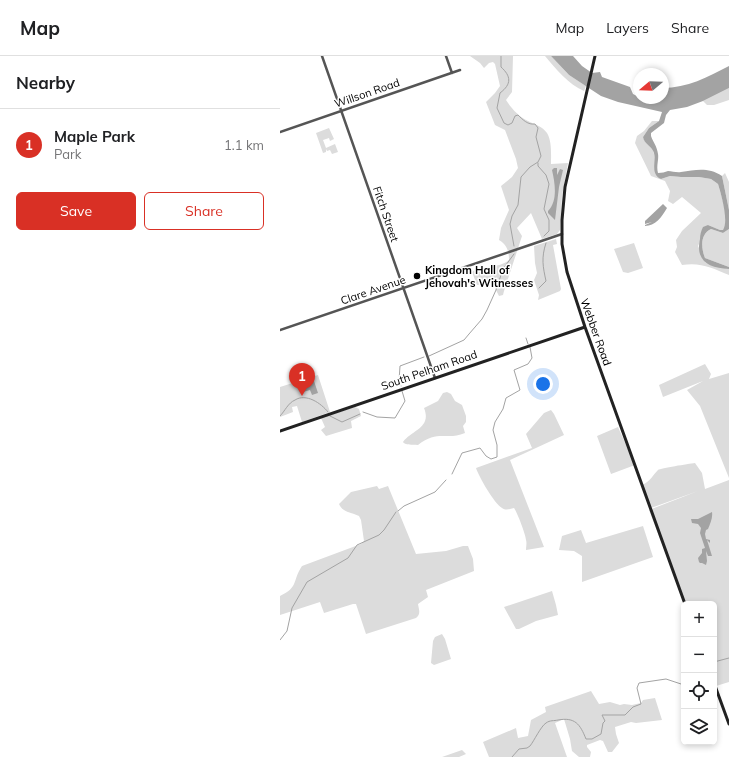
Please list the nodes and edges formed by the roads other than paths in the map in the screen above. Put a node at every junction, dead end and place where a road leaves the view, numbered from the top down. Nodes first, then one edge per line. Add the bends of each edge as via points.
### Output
1 (322, 56) edge
2 (446, 56) edge
3 (595, 56) edge
4 (460, 70) dead end
5 (452, 73) junction
6 (342, 111) junction
7 (280, 132) edge
8 (562, 234) junction
9 (403, 288) junction
10 (585, 327) junction
11 (280, 330) edge
12 (435, 378) junction
13 (280, 431) edge
14 (684, 601) edge
15 (717, 691) edge
16 (729, 724) edge

1 - 6 street, Fitch Street
2 - 5 street
3 - 8 main road, Webber Road via 564,193
4 - 5 street, Willson Road
5 - 6 street, Willson Road
6 - 7 street, Willson Road
6 - 9 street, Fitch Street
8 - 9 street, Clare Avenue
8 - 10 main road, Webber Road via 567,272
9 - 11 street, Clare Avenue
9 - 12 street, Fitch Street
10 - 12 main road, South Pelham Road
10 - 14 main road, Webber Road
12 - 13 main road, South Pelham Road
15 - 16 main road

